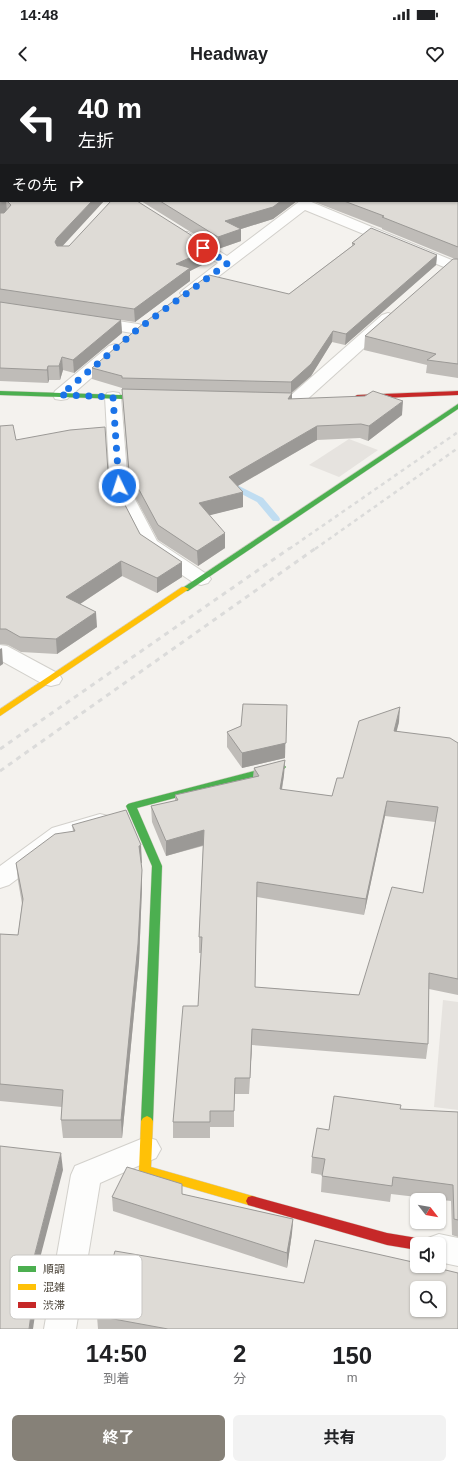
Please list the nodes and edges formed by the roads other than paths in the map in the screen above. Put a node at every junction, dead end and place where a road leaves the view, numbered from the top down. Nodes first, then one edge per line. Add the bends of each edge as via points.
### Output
1 (304, 202) edge
2 (174, 230) edge
3 (228, 263) junction
4 (454, 265) edge
5 (437, 274) edge
6 (174, 303) edge
7 (402, 306) edge
8 (76, 320) edge
9 (0, 393) edge
10 (458, 393) edge
11 (61, 395) junction
12 (113, 397) junction
13 (349, 397) edge
14 (161, 398) edge
15 (298, 399) edge
16 (458, 406) edge
17 (201, 579) junction
18 (0, 651) edge
19 (51, 679) junction
20 (0, 713) edge
21 (282, 767) edge
22 (134, 812) junction
23 (0, 879) edge
24 (146, 1149) junction
25 (410, 1243) edge
26 (446, 1249) edge
27 (458, 1252) edge
28 (72, 1255) edge
29 (62, 1319) edge
30 (60, 1329) edge

1 - 3 street
1 - 4 street
2 - 3 street
3 - 6 street
4 - 5 street
7 - 15 street
8 - 11 street via 144,325
9 - 11 street
10 - 13 street
11 - 12 street
12 - 14 street
12 - 17 street via 119,486 149,544
16 - 17 street
17 - 19 street
18 - 19 street
19 - 20 street
21 - 22 street via 131,806
22 - 23 street via 60,834
22 - 24 street via 157,866
24 - 25 street via 145,1170
24 - 28 street via 86,1175
26 - 27 street
29 - 30 street

